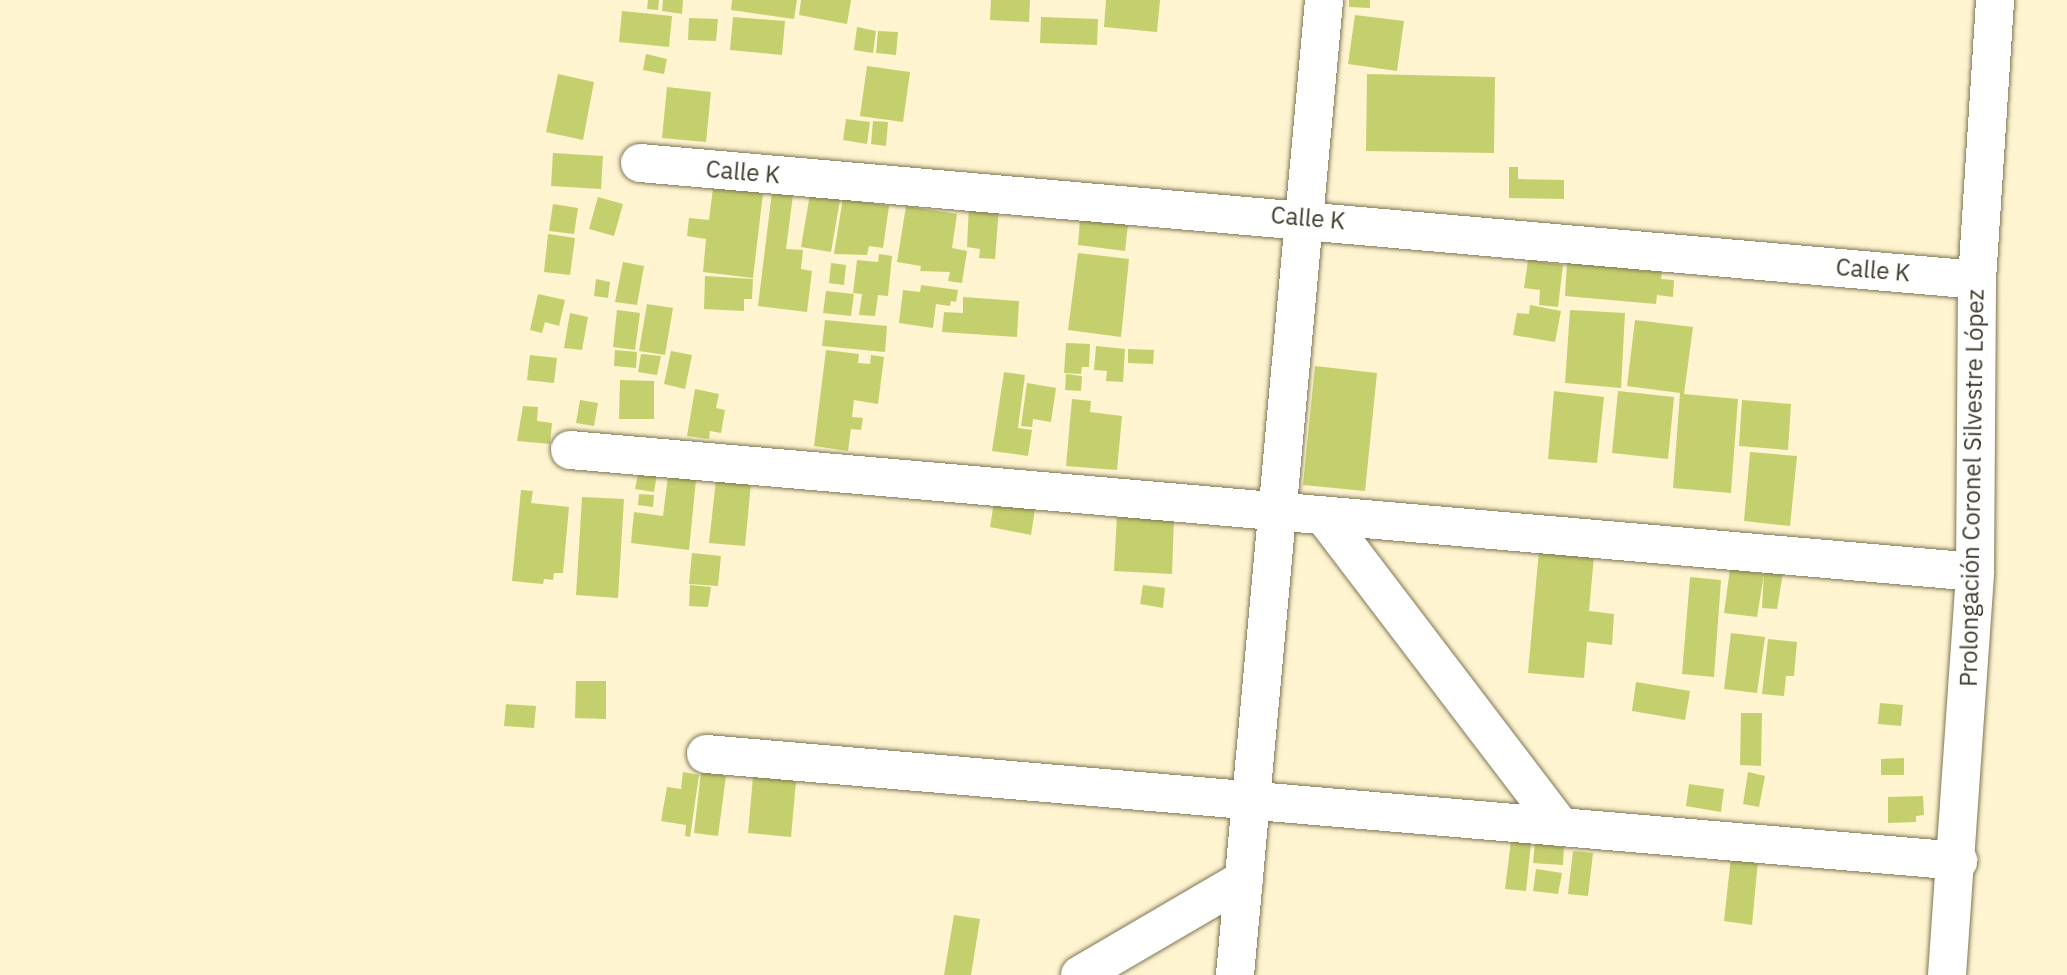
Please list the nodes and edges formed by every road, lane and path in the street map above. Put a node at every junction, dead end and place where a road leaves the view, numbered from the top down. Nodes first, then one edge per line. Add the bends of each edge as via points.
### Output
1 (1324, 0) edge
2 (1995, 0) edge
3 (640, 163) dead end
4 (1304, 218) junction
5 (1977, 280) junction
6 (570, 450) dead end
7 (1277, 512) junction
8 (1324, 516) junction
9 (1975, 572) junction
10 (706, 754) dead end
11 (1251, 800) junction
12 (1561, 827) junction
13 (1958, 861) junction
14 (1244, 879) junction
15 (1080, 975) edge
16 (1235, 975) edge
17 (1947, 975) edge

1 - 4 street
2 - 5 street, Prolongación Coronel Silvestre López
3 - 4 street, Calle K
4 - 5 street, Calle K
4 - 7 street
5 - 9 street, Prolongación Coronel Silvestre López
6 - 7 street
7 - 8 street
7 - 11 street
8 - 9 street
8 - 12 street
9 - 13 street, Prolongación Coronel Silvestre López
10 - 11 street
11 - 12 street
11 - 14 street
12 - 13 street
13 - 17 street, Prolongación Coronel Silvestre López
14 - 15 street
14 - 16 street

